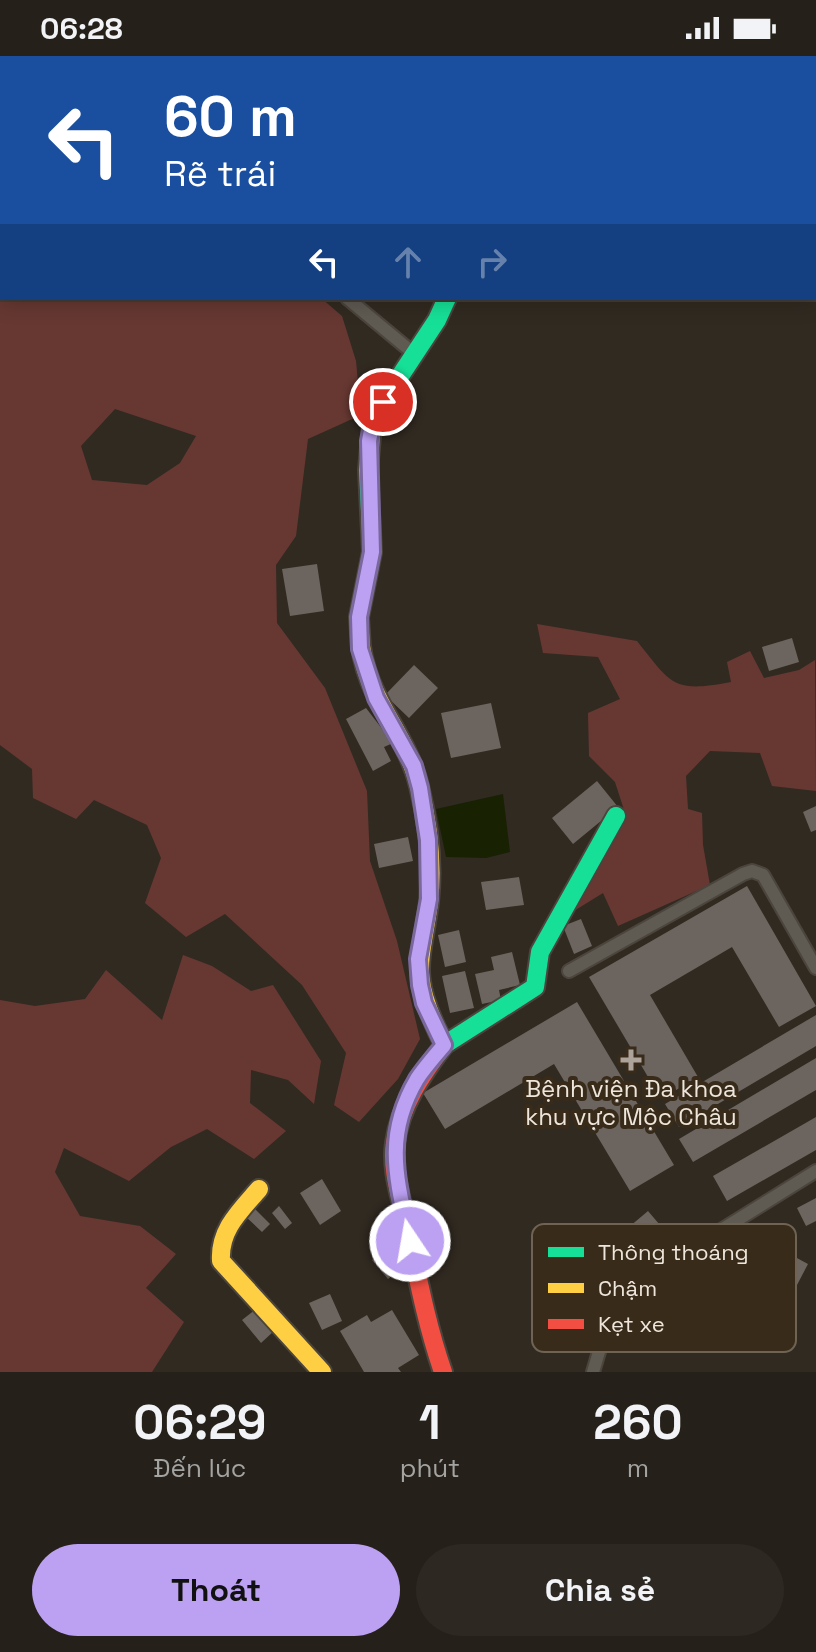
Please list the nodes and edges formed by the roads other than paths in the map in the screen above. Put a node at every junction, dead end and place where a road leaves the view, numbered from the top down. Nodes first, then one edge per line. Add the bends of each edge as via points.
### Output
1 (349, 300) edge
2 (446, 300) edge
3 (415, 354) junction
4 (616, 816) dead end
5 (816, 968) edge
6 (569, 971) dead end
7 (444, 1045) junction
8 (816, 1171) edge
9 (259, 1189) dead end
10 (731, 1224) edge
11 (599, 1352) edge
12 (322, 1372) edge
13 (443, 1372) edge
14 (593, 1372) edge

1 - 3 lane
2 - 3 street
3 - 7 street via 372,425 372,552 359,617 360,649 376,698 414,766 420,788 429,899 418,959 420,985
4 - 7 street via 540,952 535,987
5 - 6 lane via 763,875 752,871
7 - 13 street via 417,1079 394,1146 429,1332
8 - 10 lane
9 - 12 street via 226,1230 219,1246 221,1261
11 - 14 lane

